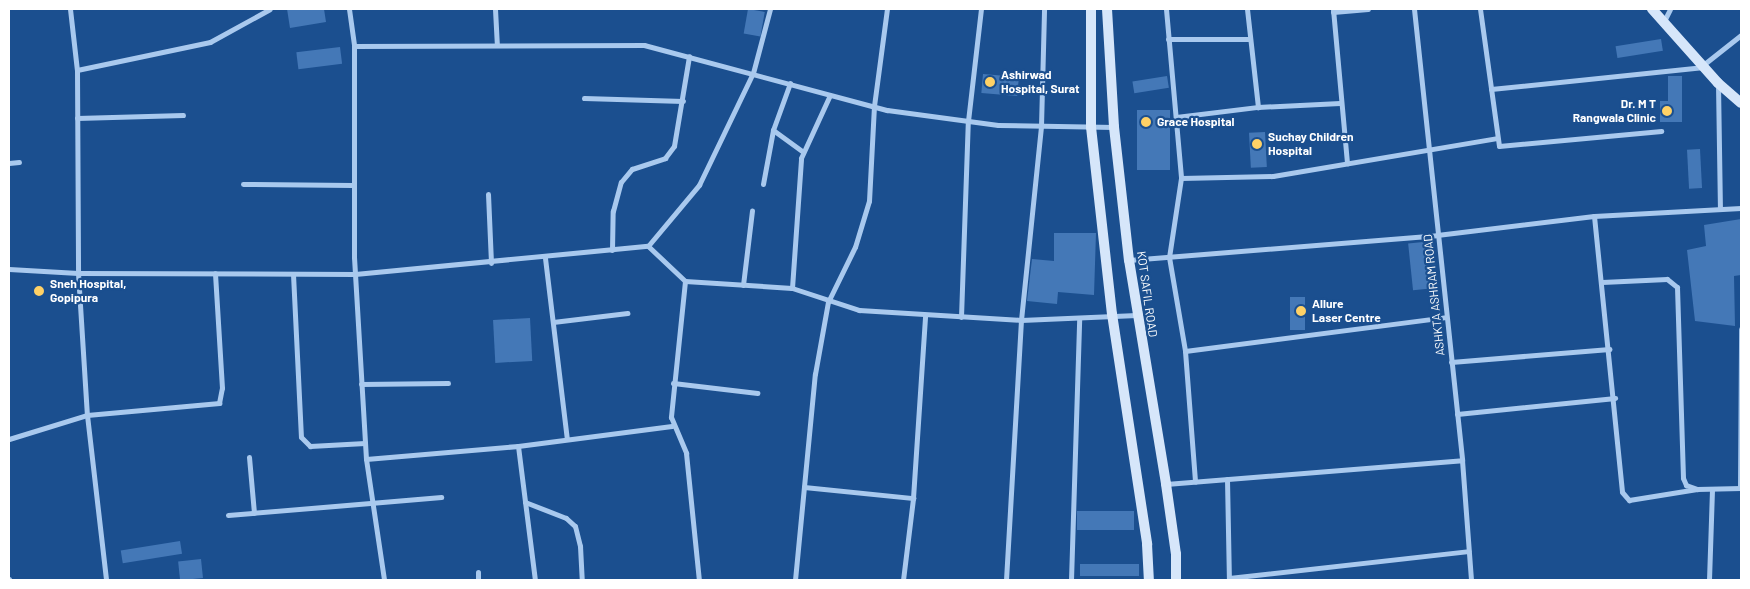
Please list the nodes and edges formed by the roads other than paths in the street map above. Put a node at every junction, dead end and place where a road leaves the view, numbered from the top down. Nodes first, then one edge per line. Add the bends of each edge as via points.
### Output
1 (70, 9) edge
2 (270, 9) edge
3 (349, 9) edge
4 (495, 9) edge
5 (770, 9) edge
6 (887, 9) edge
7 (981, 9) edge
8 (1044, 9) edge
9 (1091, 9) edge
10 (1107, 9) edge
11 (1166, 9) edge
12 (1247, 9) edge
13 (1368, 9) edge
14 (1414, 9) edge
15 (1480, 9) edge
16 (1652, 9) edge
17 (1670, 9) edge
18 (1333, 10) edge
19 (1664, 21) junction
20 (1741, 35) edge
21 (1168, 39) junction
22 (1250, 39) junction
23 (497, 44) junction
24 (354, 46) junction
25 (688, 56) junction
26 (1704, 66) junction
27 (76, 70) junction
28 (753, 73) junction
29 (790, 84) junction
30 (1718, 84) junction
31 (1491, 89) junction
32 (830, 95) junction
33 (584, 98) dead end
34 (683, 100) junction
35 (1340, 103) junction
36 (1741, 103) edge
37 (874, 106) junction
38 (1258, 107) junction
39 (183, 115) dead end
40 (1176, 117) junction
41 (77, 118) junction
42 (968, 121) junction
43 (1040, 126) junction
44 (1090, 127) junction
45 (1114, 128) junction
46 (773, 130) junction
47 (1661, 131) dead end
48 (1497, 138) junction
49 (1428, 148) junction
50 (803, 152) junction
51 (19, 162) dead end
52 (9, 163) edge
53 (1346, 163) junction
54 (1181, 178) junction
55 (243, 184) dead end
56 (763, 184) dead end
57 (352, 185) junction
58 (488, 194) dead end
59 (1741, 208) edge
60 (1720, 209) junction
61 (752, 211) dead end
62 (1594, 216) junction
63 (1437, 235) junction
64 (648, 246) junction
65 (612, 250) junction
66 (1169, 257) junction
67 (544, 258) junction
68 (1129, 260) junction
69 (491, 262) junction
70 (9, 269) edge
71 (78, 273) junction
72 (215, 273) junction
73 (293, 274) junction
74 (355, 274) junction
75 (686, 280) junction
76 (1602, 282) junction
77 (743, 285) junction
78 (792, 288) junction
79 (828, 302) junction
80 (627, 313) dead end
81 (1112, 314) junction
82 (925, 315) junction
83 (1137, 315) junction
84 (961, 316) junction
85 (1446, 317) junction
86 (1079, 319) junction
87 (1021, 320) junction
88 (553, 322) junction
89 (1741, 329) edge
90 (1609, 348) junction
91 (1185, 351) junction
92 (1451, 362) junction
93 (448, 383) dead end
94 (673, 383) junction
95 (362, 384) junction
96 (757, 393) dead end
97 (1615, 398) junction
98 (1457, 414) junction
99 (87, 415) junction
100 (672, 426) junction
101 (1741, 433) edge
102 (9, 439) edge
103 (567, 439) junction
104 (365, 443) junction
105 (518, 446) junction
106 (249, 457) dead end
107 (366, 459) junction
108 (1462, 460) junction
109 (1227, 479) junction
110 (1195, 482) junction
111 (1166, 484) junction
112 (804, 487) junction
113 (1741, 488) edge
114 (1697, 489) junction
115 (1712, 489) junction
116 (441, 497) dead end
117 (913, 498) junction
118 (372, 501) junction
119 (525, 502) junction
120 (254, 513) junction
121 (228, 515) dead end
122 (1468, 551) junction
123 (478, 572) dead end
124 (1229, 579) edge
125 (1253, 579) edge
126 (105, 580) edge
127 (384, 580) edge
128 (478, 580) edge
129 (535, 580) edge
130 (582, 580) edge
131 (699, 580) edge
132 (795, 580) edge
133 (903, 580) edge
134 (1006, 580) edge
135 (1071, 580) edge
136 (1149, 580) edge
137 (1176, 580) edge
138 (1471, 580) edge
139 (1708, 580) edge

1 - 27 street
2 - 27 street via 210,42
3 - 24 street
4 - 23 street
5 - 28 street
6 - 37 street
7 - 42 street
8 - 43 street
9 - 44 main road
10 - 45 main road, KOT SAFIL ROAD
11 - 21 street
12 - 22 street
13 - 18 street
14 - 49 street, ASHKTA ASHRAM ROAD
15 - 31 street
16 - 19 main road
17 - 19 street
18 - 35 street
19 - 26 main road
20 - 26 street
21 - 22 street
21 - 40 street
22 - 38 street
23 - 24 street
23 - 25 street via 644,45
24 - 57 street
25 - 28 street
25 - 34 street
26 - 30 main road
26 - 31 street
27 - 41 street
28 - 29 street
28 - 64 street via 699,185
29 - 32 street
29 - 46 street
30 - 36 main road
30 - 60 street
31 - 48 street
32 - 37 street
32 - 50 street
33 - 34 street
34 - 65 street via 670,153 665,158 632,169 618,190 613,211
35 - 38 street
35 - 53 street
37 - 42 street
37 - 79 street via 869,201 855,247
38 - 40 street
39 - 41 street
40 - 54 street
41 - 71 street
42 - 43 street
42 - 84 street
43 - 44 street
43 - 87 street
44 - 45 street
44 - 81 main road
45 - 68 main road, KOT SAFIL ROAD
46 - 50 street
46 - 56 street
47 - 48 street via 1502,147
48 - 49 street
49 - 53 street
49 - 63 street, ASHKTA ASHRAM ROAD
50 - 78 street
51 - 52 street
53 - 54 street via 1260,177
54 - 66 street
55 - 57 street
57 - 74 street
58 - 69 street
59 - 60 street
60 - 62 street
61 - 77 street
62 - 63 street
62 - 76 street
63 - 66 street
63 - 85 street, ASHKTA ASHRAM ROAD
64 - 65 street
64 - 75 street
65 - 67 street
66 - 68 street
66 - 91 street
67 - 69 street
67 - 88 street
68 - 83 main road, KOT SAFIL ROAD
69 - 74 street
70 - 71 street
71 - 72 street
71 - 99 street
72 - 73 street
72 - 99 street via 222,388 219,403
73 - 74 street
73 - 104 street via 301,437 310,446
74 - 95 street
75 - 77 street
75 - 94 street
76 - 90 street
76 - 114 street via 1666,279 1677,287 1683,478 1686,485
77 - 78 street
78 - 79 street
79 - 82 street via 859,310
79 - 112 street via 815,374
80 - 88 street
81 - 83 street
81 - 86 street
81 - 136 main road via 1147,544
82 - 84 street
82 - 117 street
83 - 111 main road, KOT SAFIL ROAD
84 - 87 street
85 - 91 street
85 - 92 street, ASHKTA ASHRAM ROAD
86 - 87 street
86 - 135 street
87 - 134 street
88 - 103 street
89 - 101 street
90 - 92 street
90 - 97 street
91 - 110 street
92 - 98 street, ASHKTA ASHRAM ROAD
93 - 95 street
94 - 96 street
94 - 100 street
95 - 104 street
97 - 98 street
97 - 114 street via 1624,497 1629,500
98 - 108 street, ASHKTA ASHRAM ROAD
99 - 102 street
99 - 126 street
100 - 103 street
100 - 131 street via 686,452
101 - 113 street
103 - 105 street
104 - 107 street
105 - 107 street
105 - 119 street
106 - 120 street
107 - 118 street
108 - 109 street
108 - 122 street, ASHKTA ASHRAM ROAD
109 - 110 street
109 - 124 street
110 - 111 street
111 - 137 main road, KOT SAFIL ROAD via 1176,554
112 - 117 street
112 - 132 street
113 - 115 street
114 - 115 street
115 - 139 street
116 - 118 street
117 - 133 street
118 - 120 street
118 - 127 street
119 - 129 street
119 - 130 street via 566,518 575,526
120 - 121 street
122 - 125 street
122 - 138 street, ASHKTA ASHRAM ROAD
123 - 128 street
124 - 125 street

